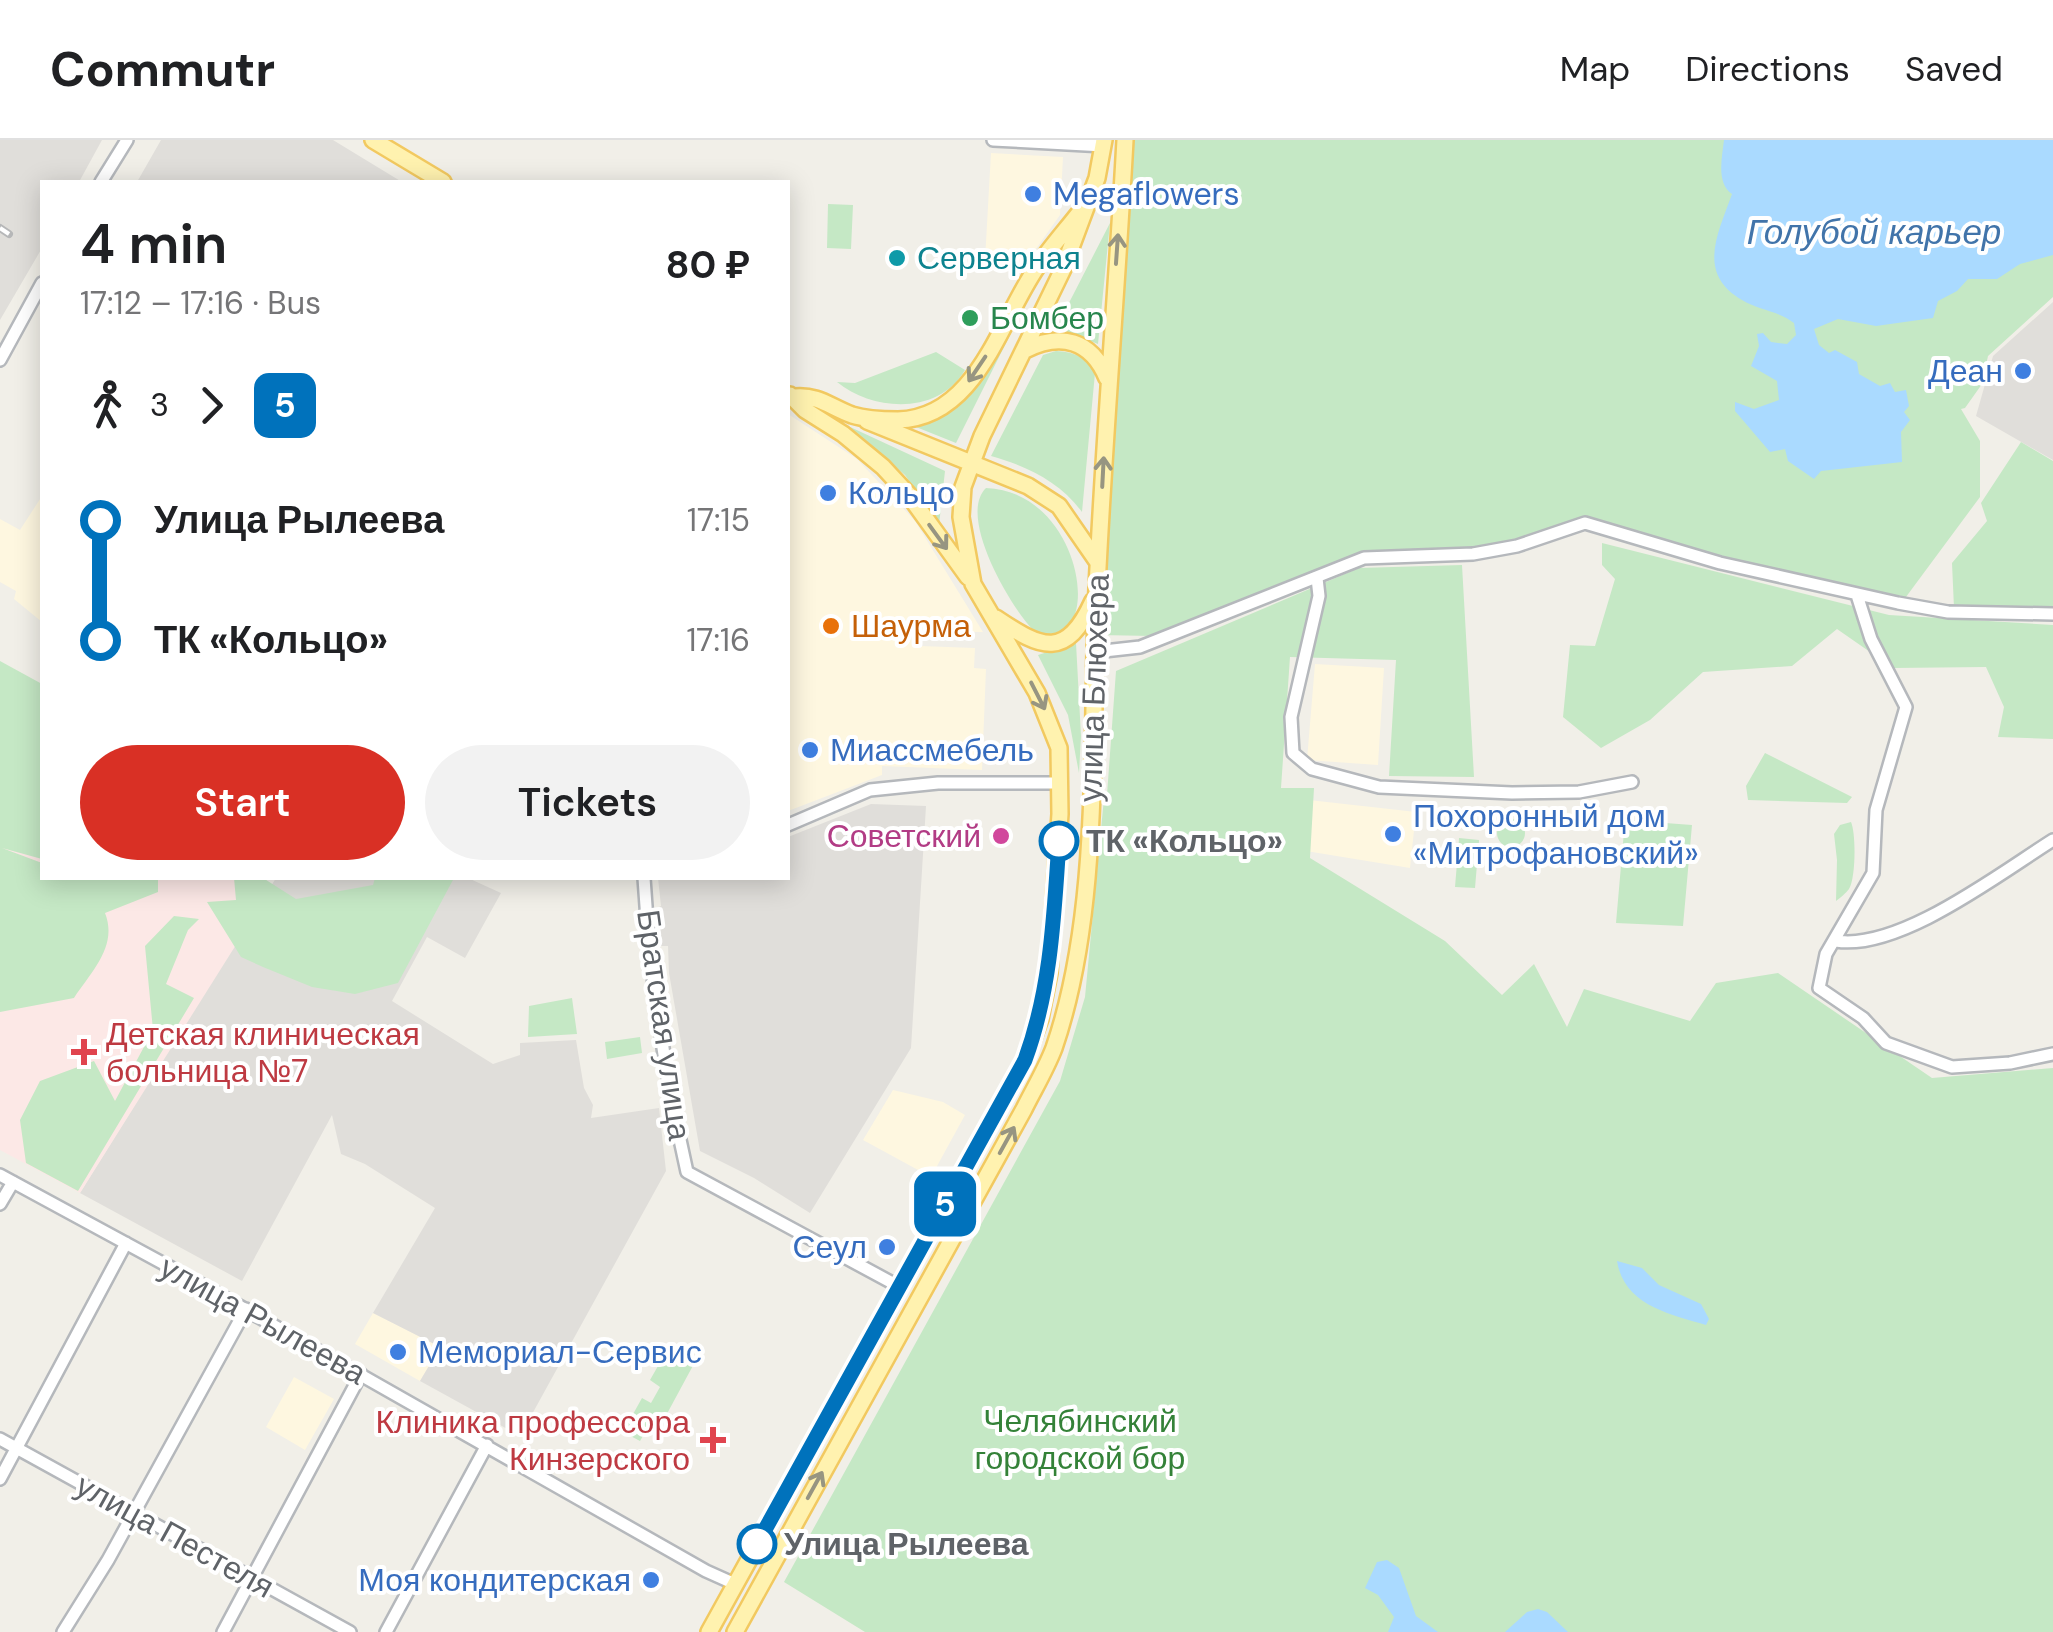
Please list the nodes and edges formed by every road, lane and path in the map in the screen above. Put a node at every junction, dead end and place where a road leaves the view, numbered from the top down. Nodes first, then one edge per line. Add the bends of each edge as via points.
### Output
1 (127, 140) edge
2 (994, 140) edge
3 (1125, 140) edge
4 (376, 141) edge
5 (1104, 143) edge
6 (102, 180) edge
7 (439, 180) edge
8 (1089, 202) junction
9 (40, 286) edge
10 (1024, 350) junction
11 (0, 360) edge
12 (1108, 382) junction
13 (791, 395) edge
14 (855, 416) junction
15 (969, 464) junction
16 (1098, 562) junction
17 (1316, 578) junction
18 (973, 584) junction
19 (1097, 594) junction
20 (1858, 595) junction
21 (2053, 614) edge
22 (992, 616) junction
23 (1095, 652) junction
24 (1632, 782) dead end
25 (1061, 783) junction
26 (790, 824) edge
27 (2053, 840) edge
28 (644, 880) edge
29 (1836, 941) junction
30 (2053, 1054) edge
31 (0, 1175) edge
32 (13, 1182) junction
33 (0, 1204) edge
34 (126, 1244) junction
35 (898, 1286) junction
36 (246, 1309) junction
37 (361, 1374) junction
38 (0, 1439) edge
39 (487, 1445) junction
40 (16, 1449) junction
41 (0, 1478) edge
42 (133, 1515) junction
43 (252, 1578) junction
44 (735, 1584) junction
45 (756, 1596) junction
46 (63, 1632) edge
47 (223, 1632) edge
48 (350, 1632) edge
49 (386, 1632) edge
50 (709, 1632) edge
51 (734, 1632) edge

1 - 6 street
2 - 5 street
12 -> 3 main road, улица Блюхера
4 - 7 main road
5 - 8 main road, улица Блюхера
8 - 10 main road, улица Блюхера
8 -> 14 main road via 1038,265 958,396 918,417
9 - 11 street
10 - 12 main road via 1050,340 1086,348 1098,357
10 - 15 main road, улица Блюхера
16 -> 12 main road, улица Блюхера
13 - 14 main road via 814,396
13 -> 18 main road via 884,468
14 - 15 main road
15 - 16 main road via 1028,486 1059,506
15 - 18 main road, улица Блюхера via 961,517
16 - 19 main road, улица Блюхера
17 - 20 street via 1364,558 1473,554 1585,523
17 - 23 street via 1140,647
17 - 24 street via 1319,596 1291,717 1293,752 1312,769 1379,787 1512,793 1579,792
18 - 22 main road, улица Блюхера
19 - 22 main road via 1083,624 1056,644 1029,640
19 - 23 main road, улица Блюхера
20 - 21 street via 1948,612
20 - 29 street via 1871,639 1906,707 1876,810 1873,872
22 -> 25 main road, улица Блюхера via 1054,728
45 -> 23 main road, улица Блюхера via 1052,1052 1077,950 1092,785
25 - 26 street via 870,790
25 - 35 main road, улица Блюхера via 1040,1019 1025,1060
27 - 29 street via 1910,930 1854,944
28 - 35 street, Братская улица via 670,1099 687,1172
29 - 30 street via 1819,988 1886,1042 1952,1067
31 - 32 street, улица Рылеева
32 - 33 street
32 - 34 street, улица Рылеева
34 - 36 street, улица Рылеева
34 - 40 street
35 - 44 main road, улица Блюхера
36 - 37 street, улица Рылеева
36 - 42 street
37 - 39 street, улица Рылеева
37 - 43 street
38 - 40 street, улица Пестеля
39 - 44 street, улица Рылеева
39 - 49 street
40 - 41 street
40 - 42 street, улица Пестеля
42 - 43 street, улица Пестеля
42 - 46 street
43 - 47 street
43 - 48 street, улица Пестеля
44 - 45 main road
44 - 50 main road, улица Блюхера
45 - 51 main road, улица Блюхера

